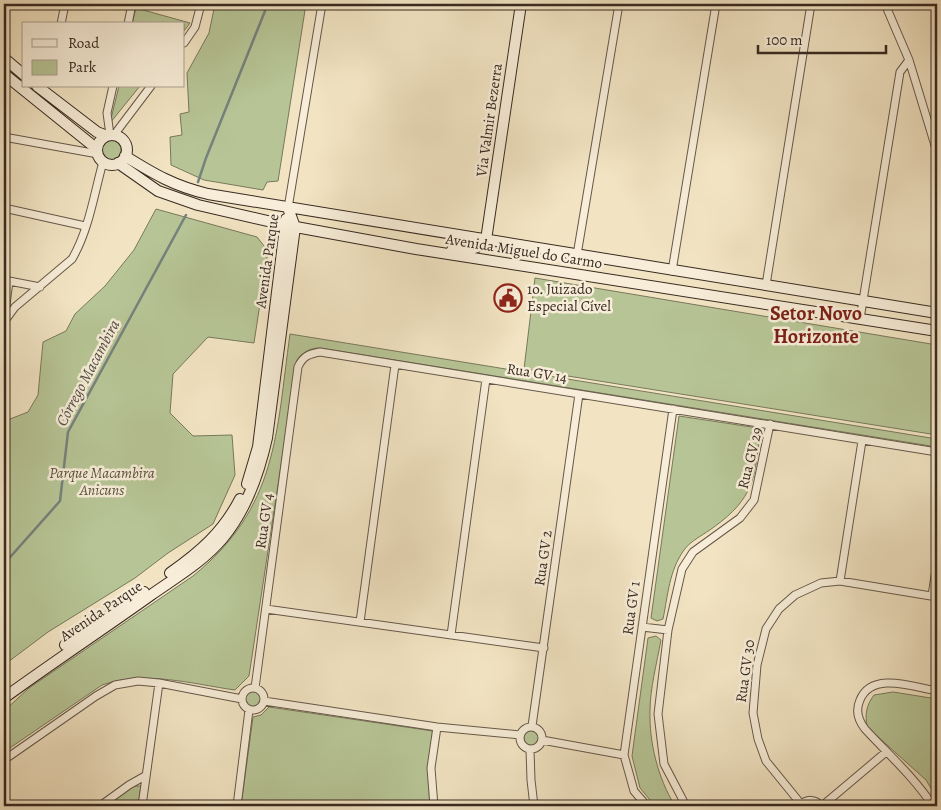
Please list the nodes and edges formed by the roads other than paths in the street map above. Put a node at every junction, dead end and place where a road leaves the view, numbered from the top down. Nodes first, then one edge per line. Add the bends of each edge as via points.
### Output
1 (65, 4) edge
2 (132, 4) edge
3 (201, 4) edge
4 (322, 4) edge
5 (521, 4) edge
6 (619, 4) edge
7 (716, 4) edge
8 (811, 4) edge
9 (886, 4) edge
10 (61, 22) edge
11 (128, 22) edge
12 (185, 42) edge
13 (4, 58) edge
14 (908, 60) junction
15 (22, 73) edge
16 (4, 74) edge
17 (41, 88) edge
18 (113, 88) edge
19 (149, 88) edge
20 (110, 135) junction
21 (4, 137) edge
22 (937, 152) edge
23 (99, 155) junction
24 (122, 159) junction
25 (4, 208) edge
26 (288, 208) junction
27 (85, 226) junction
28 (290, 226) junction
29 (486, 240) junction
30 (416, 249) junction
31 (577, 255) junction
32 (672, 271) junction
33 (6, 280) edge
34 (766, 285) junction
35 (40, 287) junction
36 (864, 301) junction
37 (937, 313) edge
38 (860, 319) junction
39 (4, 321) edge
40 (937, 332) edge
41 (302, 359) joint
42 (395, 365) junction
43 (486, 379) junction
44 (580, 394) junction
45 (673, 409) junction
46 (770, 424) junction
47 (862, 441) junction
48 (937, 452) edge
49 (937, 562) edge
50 (840, 581) junction
51 (935, 596) edge
52 (266, 609) junction
53 (360, 622) junction
54 (642, 627) junction
55 (668, 630) junction
56 (451, 635) junction
57 (544, 648) junction
58 (159, 683) junction
59 (255, 688) junction
60 (4, 691) edge
61 (937, 691) edge
62 (4, 698) edge
63 (242, 699) junction
64 (264, 701) junction
65 (249, 710) junction
66 (532, 726) junction
67 (437, 727) junction
68 (520, 735) junction
69 (542, 740) junction
70 (530, 749) junction
71 (886, 752) junction
72 (624, 755) junction
73 (4, 760) edge
74 (145, 776) junction
75 (800, 805) edge
76 (100, 806) edge
77 (142, 806) edge
78 (237, 806) edge
79 (434, 806) edge
80 (534, 806) edge
81 (646, 806) edge
82 (686, 806) edge
83 (822, 806) edge
84 (933, 806) edge

1 - 10 street
2 - 11 street
3 - 12 street via 195,27
4 - 26 street
5 - 29 main road, Via Valmir Bezerra
6 - 31 street
7 - 32 street
8 - 34 street
9 - 14 street
13 - 15 main road
14 - 22 street
14 - 36 street via 900,72
16 - 23 main road
17 - 20 main road via 97,132
18 - 20 street via 107,113
19 - 20 street
20 - 23 main road via 102,139
20 - 24 main road via 125,142 127,149
21 - 23 street
23 - 24 main road via 113,164
23 - 27 street
24 - 26 main road, Avenida Miguel do Carmo via 194,190
24 - 28 main road, Avenida Miguel do Carmo via 158,190 198,205
25 - 27 street
26 - 28 main road, Avenida Parque
26 - 29 main road, Avenida Miguel do Carmo
27 - 35 street via 72,259
28 - 30 main road, Avenida Miguel do Carmo
28 - 60 main road, Avenida Parque via 258,447 239,502 204,548
28 - 62 main road, Avenida Parque via 267,438 259,471 236,518 222,539 202,559
29 - 30 main road via 480,247 472,249
29 - 31 main road, Avenida Miguel do Carmo
30 - 38 main road, Avenida Miguel do Carmo
31 - 32 main road, Avenida Miguel do Carmo
32 - 34 main road, Avenida Miguel do Carmo
33 - 35 street
33 - 39 street
34 - 36 main road, Avenida Miguel do Carmo
35 - 39 street
36 - 37 main road, Avenida Miguel do Carmo
36 - 38 street
38 - 40 main road, Avenida Miguel do Carmo
41 - 42 street, Rua GV 14 via 320,352
41 - 52 street, Rua GV 4 via 298,367
42 - 43 street, Rua GV 14
42 - 53 street
43 - 44 street, Rua GV 14
43 - 56 street
44 - 45 street, Rua GV 14
44 - 57 street, Rua GV 2
45 - 46 street, Rua GV 14
45 - 54 street, Rua GV 1
46 - 47 street, Rua GV 29
46 - 55 street, Rua GV 29 via 754,500 740,518 693,552 682,569
47 - 48 street, Rua GV 29
47 - 50 street
49 - 51 street
50 - 51 street, Rua GV 30
50 - 75 street, Rua GV 30 via 820,583 795,594 779,609 766,629 757,665 753,713 758,739 766,761
52 - 53 street
52 - 59 street, Rua GV 4
53 - 56 street
54 - 55 street
54 - 72 street, Rua GV 1
55 - 82 street, Rua GV 29 via 658,714 664,764
56 - 57 street
57 - 66 street, Rua GV 2
58 - 63 street
58 - 73 street via 138,681 115,685
58 - 74 street
59 - 63 street via 246,691
59 - 64 street via 262,692
61 - 71 street via 885,682 866,689 857,712 860,722
63 - 65 street
64 - 65 street via 259,709
64 - 67 street
65 - 78 street
66 - 68 street
66 - 69 street via 539,730
67 - 68 street
67 - 79 street via 431,768
68 - 70 street via 521,744
69 - 70 street via 536,748
69 - 72 street
70 - 80 street
71 - 83 street
71 - 84 street via 923,790
72 - 81 street, Rua GV 1 via 634,791
74 - 76 street
74 - 77 street
75 - 83 street via 813,800

